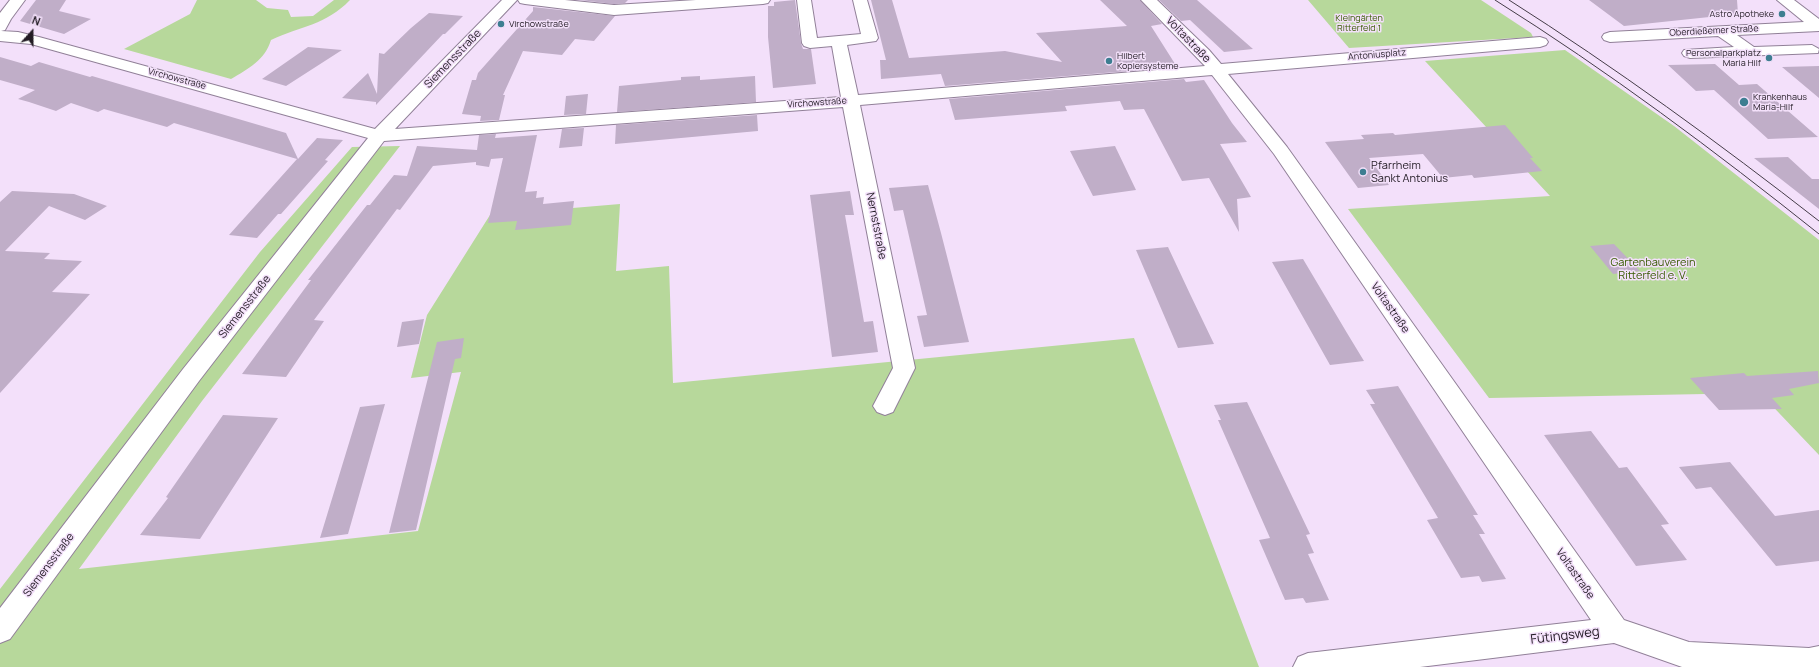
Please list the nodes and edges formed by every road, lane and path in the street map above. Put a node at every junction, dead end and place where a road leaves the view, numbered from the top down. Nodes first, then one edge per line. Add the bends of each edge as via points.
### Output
1 (18, 0) edge
2 (510, 0) edge
3 (524, 0) edge
4 (763, 0) edge
5 (804, 0) edge
6 (860, 0) edge
7 (1148, 0) edge
8 (1788, 3) edge
9 (1819, 6) edge
10 (0, 26) edge
11 (1819, 26) edge
12 (1721, 31) junction
13 (0, 36) edge
14 (1610, 37) dead end
15 (839, 42) junction
16 (1540, 42) dead end
17 (1812, 50) dead end
18 (1751, 52) junction
19 (1690, 53) dead end
20 (1214, 69) junction
21 (850, 101) junction
22 (379, 136) junction
23 (885, 406) dead end
24 (0, 630) edge
25 (1614, 630) junction
26 (1819, 660) edge
27 (1308, 667) edge

1 - 10 street
2 - 22 street, Siemensstraße
3 - 4 street via 614,10
5 - 15 street via 810,43
6 - 15 street via 870,38
7 - 20 street, Voltastraße via 1203,53
8 - 9 street
8 - 11 street, Oberdießemer Straße
11 - 12 street, Oberdießemer Straße
12 - 14 street, Oberdießemer Straße
12 - 18 street
13 - 22 street, Virchowstraße via 33,40
15 - 21 street, Nernststraße
16 - 20 street, Antoniusplatz
17 - 18 street
18 - 19 street
20 - 21 street, Virchowstraße
20 - 25 street, Voltastraße via 1281,151
21 - 22 street, Virchowstraße
21 - 23 street, Nernststraße via 904,368
22 - 24 street, Siemensstraße via 186,382
25 - 26 street, Fütingsweg via 1689,656 1809,662
25 - 27 street, Fütingsweg

